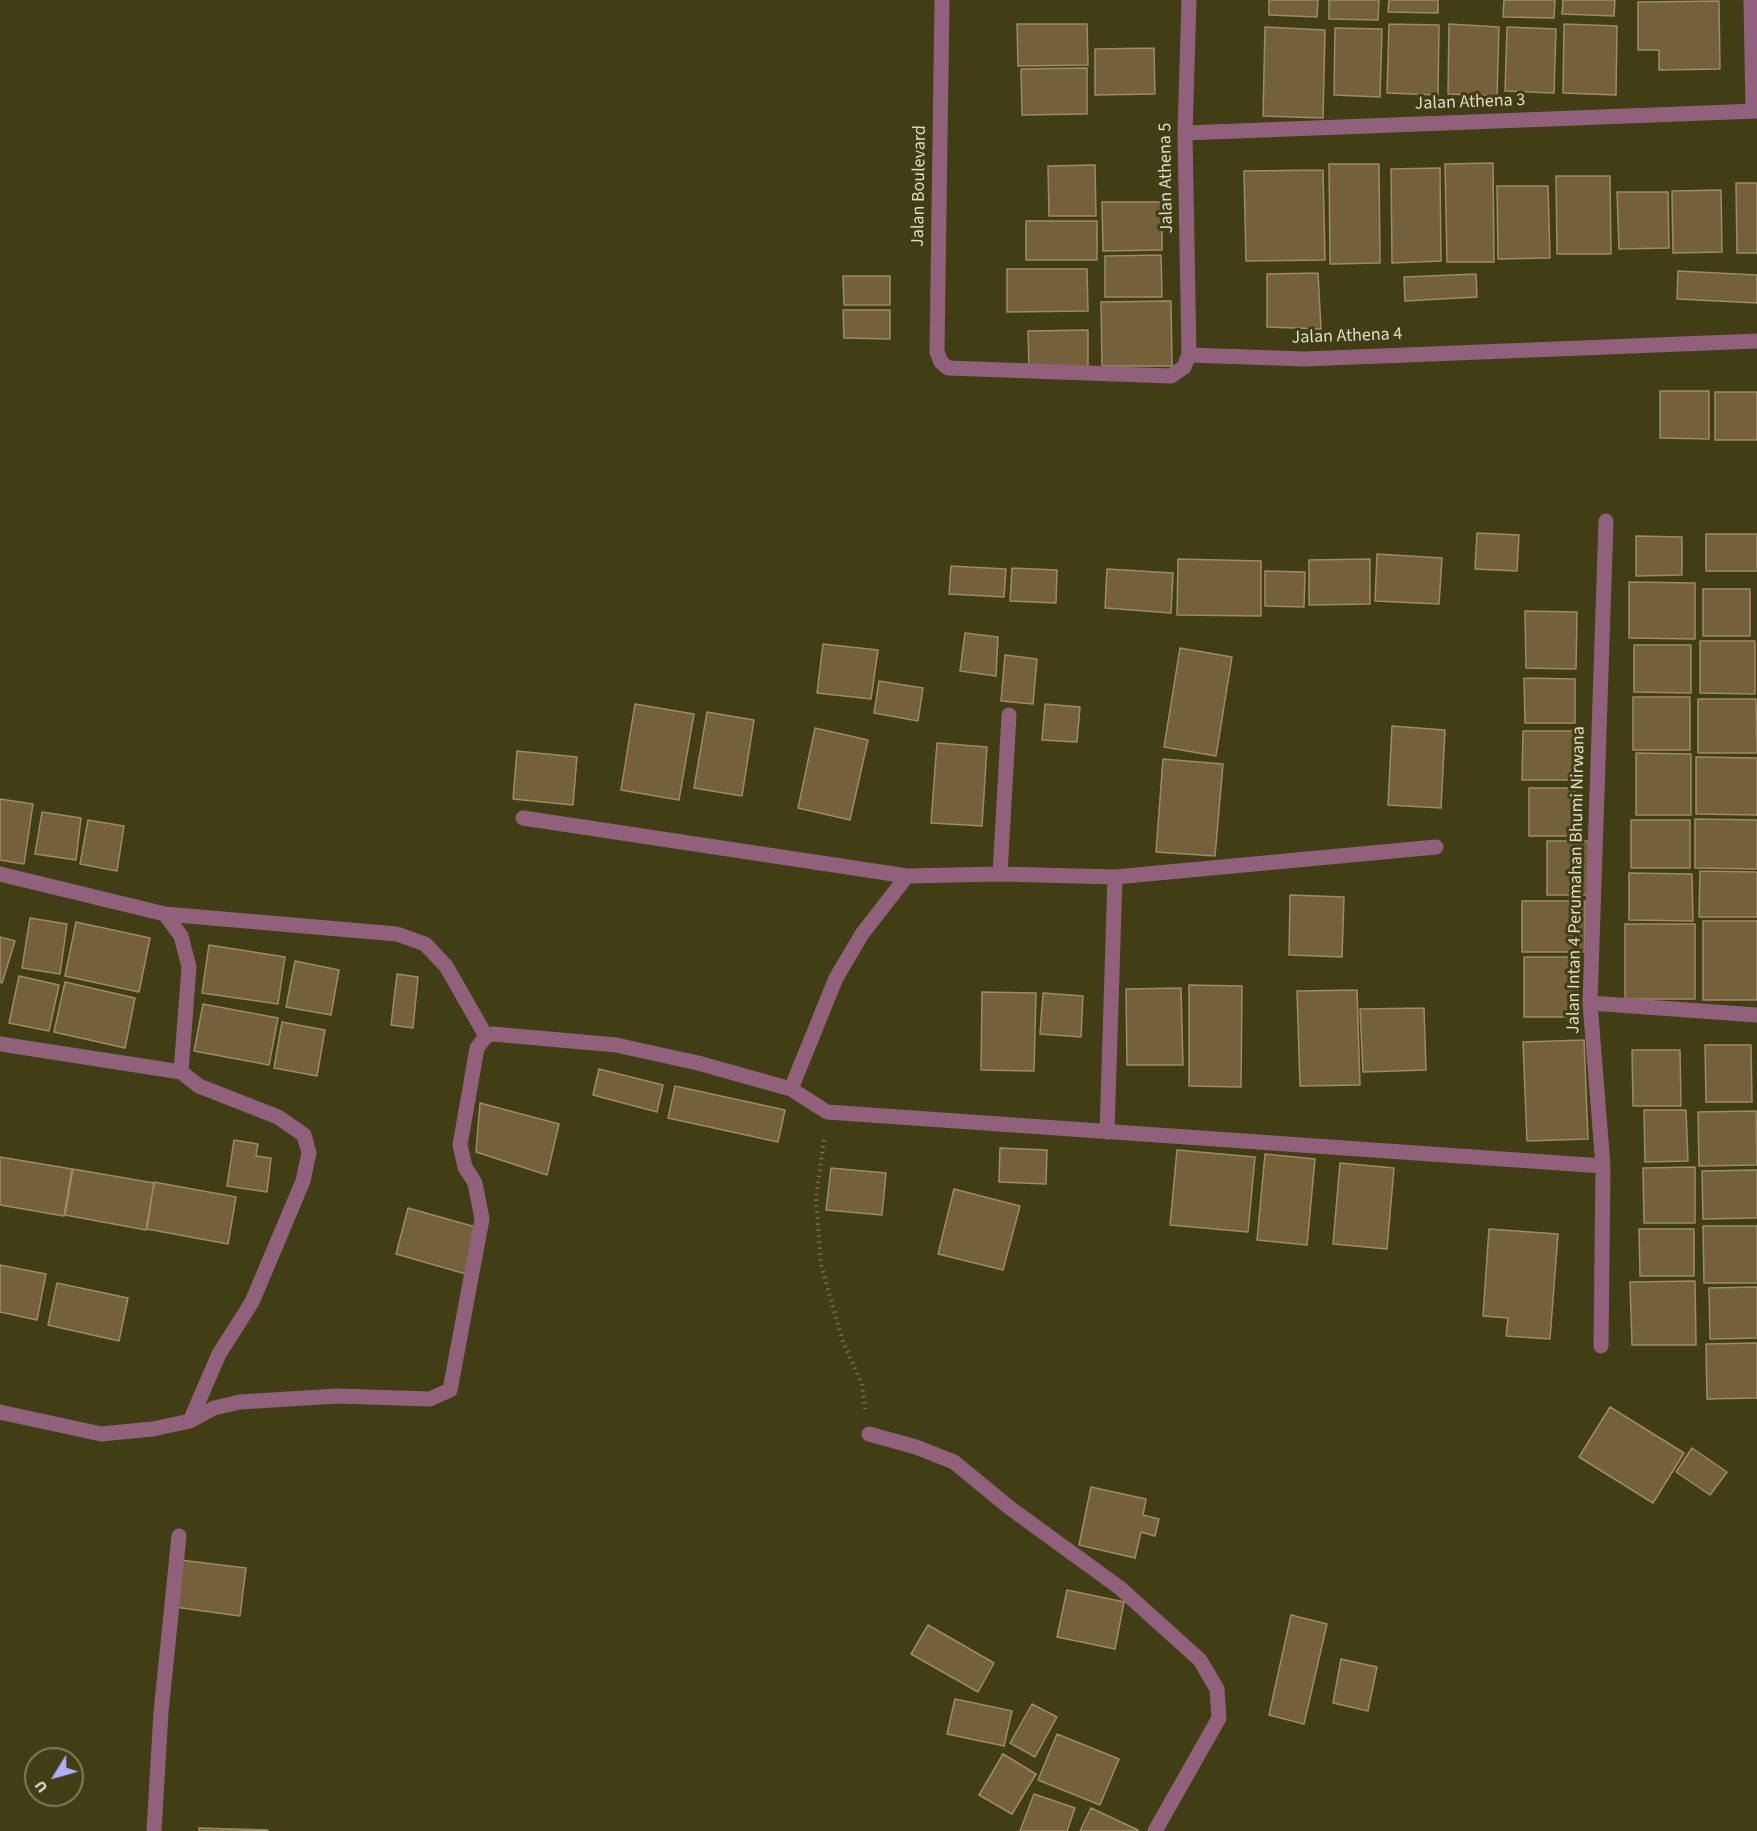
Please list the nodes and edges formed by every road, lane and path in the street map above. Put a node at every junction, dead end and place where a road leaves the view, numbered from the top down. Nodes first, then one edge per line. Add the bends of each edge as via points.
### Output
1 (942, 0) edge
2 (1189, 0) edge
3 (1751, 0) edge
4 (1755, 111) edge
5 (1185, 134) junction
6 (1757, 341) edge
7 (1189, 355) junction
8 (1606, 521) dead end
9 (1009, 715) dead end
10 (523, 818) dead end
11 (1436, 847) dead end
12 (0, 874) edge
13 (1000, 874) junction
14 (907, 876) junction
15 (1115, 877) junction
16 (165, 914) junction
17 (1590, 1003) junction
18 (1757, 1015) edge
19 (486, 1036) junction
20 (0, 1044) edge
21 (181, 1072) junction
22 (791, 1089) junction
23 (827, 1112) junction
24 (1107, 1132) junction
25 (1603, 1166) junction
26 (1600, 1346) dead end
27 (0, 1412) edge
28 (190, 1421) junction
29 (869, 1434) joint
30 (179, 1536) dead end
31 (154, 1831) edge
32 (1155, 1831) edge

1 - 7 street, Jalan Boulevard via 937,352 941,362 948,368 1172,376 1184,367
2 - 5 street, Jalan Athena 5
3 - 4 street
4 - 5 street, Jalan Athena 3
5 - 7 street, Jalan Athena 5
6 - 7 street, Jalan Athena 4 via 1305,359
8 - 17 street, Jalan Intan 4 Perumahan Bhumi Nirwana
9 - 13 street
10 - 14 street
11 - 15 street
12 - 16 street
13 - 14 street
13 - 15 street
14 - 22 street via 862,934 836,978
15 - 24 street
16 - 19 street via 397,934 425,944 446,966
16 - 21 street via 181,936 189,967
17 - 18 street
17 - 25 street, Jalan Intan 4 Perumahan Bhumi Nirwana
19 - 22 street via 616,1045
19 - 28 street via 477,1048 460,1145 465,1167 476,1184 482,1219 450,1390 430,1399 337,1396 240,1402 214,1408
20 - 21 street
21 - 28 street via 199,1086 278,1117 304,1135 309,1153 303,1181 252,1302 219,1354
22 - 23 street
23 - 24 street
23 - 29 path via 816,1198 821,1265 843,1342 862,1384
24 - 25 street
25 - 26 street, Jalan Intan 4 Perumahan Bhumi Nirwana
27 - 28 street via 101,1434
29 - 32 street via 954,1462 1120,1588 1200,1660 1217,1689 1219,1718
30 - 31 street via 161,1712

